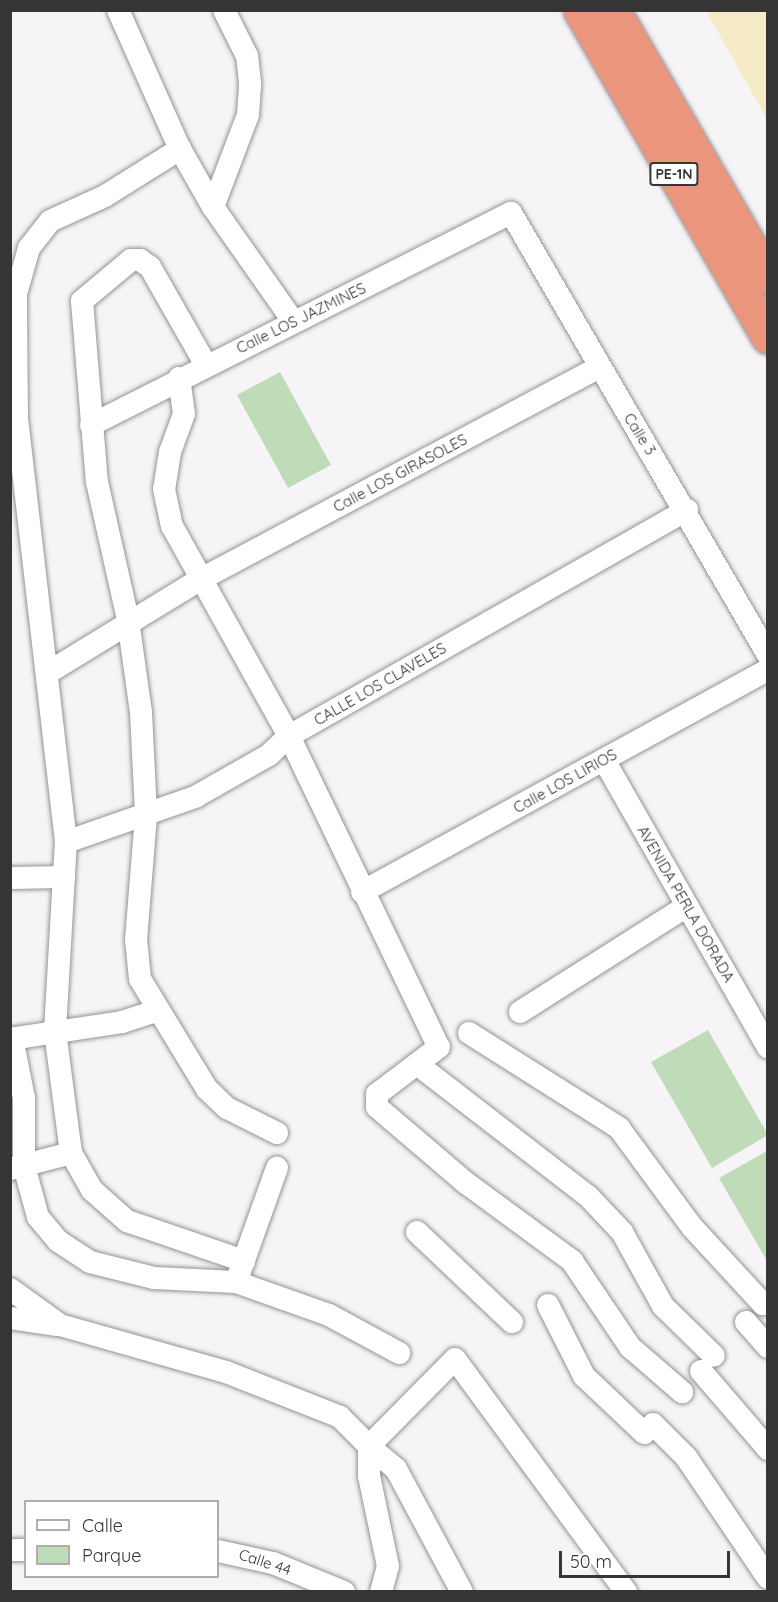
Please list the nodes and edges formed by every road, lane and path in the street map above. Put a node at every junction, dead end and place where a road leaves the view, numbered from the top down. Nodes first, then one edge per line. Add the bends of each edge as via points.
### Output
1 (118, 10) edge
2 (224, 10) edge
3 (580, 10) edge
4 (613, 10) edge
5 (180, 149) junction
6 (213, 207) junction
7 (511, 213) joint
8 (768, 277) edge
9 (13, 295) edge
10 (293, 321) junction
11 (768, 337) edge
12 (206, 365) junction
13 (598, 368) junction
14 (179, 378) junction
15 (92, 425) junction
16 (687, 510) junction
17 (201, 579) junction
18 (128, 620) junction
19 (768, 655) edge
20 (768, 670) edge
21 (50, 672) junction
22 (289, 736) junction
23 (604, 760) junction
24 (146, 816) junction
25 (66, 842) junction
26 (64, 877) junction
27 (10, 879) edge
28 (362, 892) junction
29 (687, 906) junction
30 (155, 1011) junction
31 (520, 1012) dead end
32 (55, 1031) junction
33 (469, 1033) dead end
34 (11, 1039) edge
35 (768, 1048) edge
36 (417, 1064) junction
37 (277, 1133) dead end
38 (70, 1153) junction
39 (17, 1168) edge
40 (277, 1168) dead end
41 (417, 1232) dead end
42 (240, 1271) junction
43 (10, 1289) edge
44 (768, 1302) edge
45 (548, 1305) dead end
46 (10, 1318) edge
47 (512, 1322) dead end
48 (746, 1322) dead end
49 (60, 1325) junction
50 (768, 1347) edge
51 (399, 1353) dead end
52 (682, 1392) dead end
53 (369, 1446) junction
54 (768, 1449) edge
55 (219, 1551) edge
56 (768, 1578) edge
57 (344, 1592) edge
58 (381, 1592) edge
59 (462, 1592) edge
60 (626, 1592) edge

1 - 5 street
2 - 6 street via 247,56 250,83 248,115
3 - 11 highway, PE-1N
4 - 8 highway, PE-1N
5 - 6 street
5 - 9 street via 105,196 50,221 29,248
6 - 10 street
7 - 10 street, Calle LOS JAZMINES
7 - 13 street, Calle 3
9 - 21 street via 17,421
10 - 12 street, Calle LOS JAZMINES
12 - 14 street, Calle LOS JAZMINES
12 - 15 street via 150,267 131,260 82,302
13 - 16 street, Calle 3
13 - 17 street, Calle LOS GIRASOLES
14 - 15 street, Calle LOS JAZMINES
14 - 17 street via 184,414 170,452 164,489 172,526
15 - 18 street via 97,482
16 - 19 street, Calle 3
16 - 22 street, CALLE LOS CLAVELES
17 - 18 street, Calle LOS GIRASOLES
17 - 22 street
18 - 21 street, Calle LOS GIRASOLES
18 - 24 street via 141,712
20 - 23 street, Calle LOS LIRIOS
21 - 25 street
22 - 24 street, CALLE LOS CLAVELES via 269,755
22 - 28 street
23 - 28 street, Calle LOS LIRIOS
23 - 29 street, AVENIDA PERLA DORADA
24 - 25 street, CALLE LOS CLAVELES
24 - 30 street via 136,939 140,979
25 - 26 street
26 - 27 street
26 - 32 street
28 - 36 street via 439,1047
29 - 31 street
29 - 35 street, AVENIDA PERLA DORADA
30 - 32 street
30 - 37 street via 207,1089 227,1108
32 - 34 street
32 - 38 street
33 - 44 street via 619,1128 692,1227 763,1304
34 - 39 street via 24,1098
36 - 52 street via 377,1094 377,1107 466,1183 572,1261 630,1347
36 - 54 street via 588,1196 622,1232 663,1306
38 - 39 street
38 - 42 street via 92,1190 127,1221
39 - 42 street via 38,1217 58,1241 90,1262 154,1278
40 - 42 street
41 - 47 street
42 - 51 street
43 - 49 street
45 - 56 street via 584,1376 686,1457
46 - 49 street
48 - 50 street
49 - 53 street via 308,1401 339,1417
53 - 58 street via 369,1476 388,1566
53 - 59 street via 396,1469
53 - 60 street via 455,1359
55 - 57 street, Calle 44 via 273,1563

